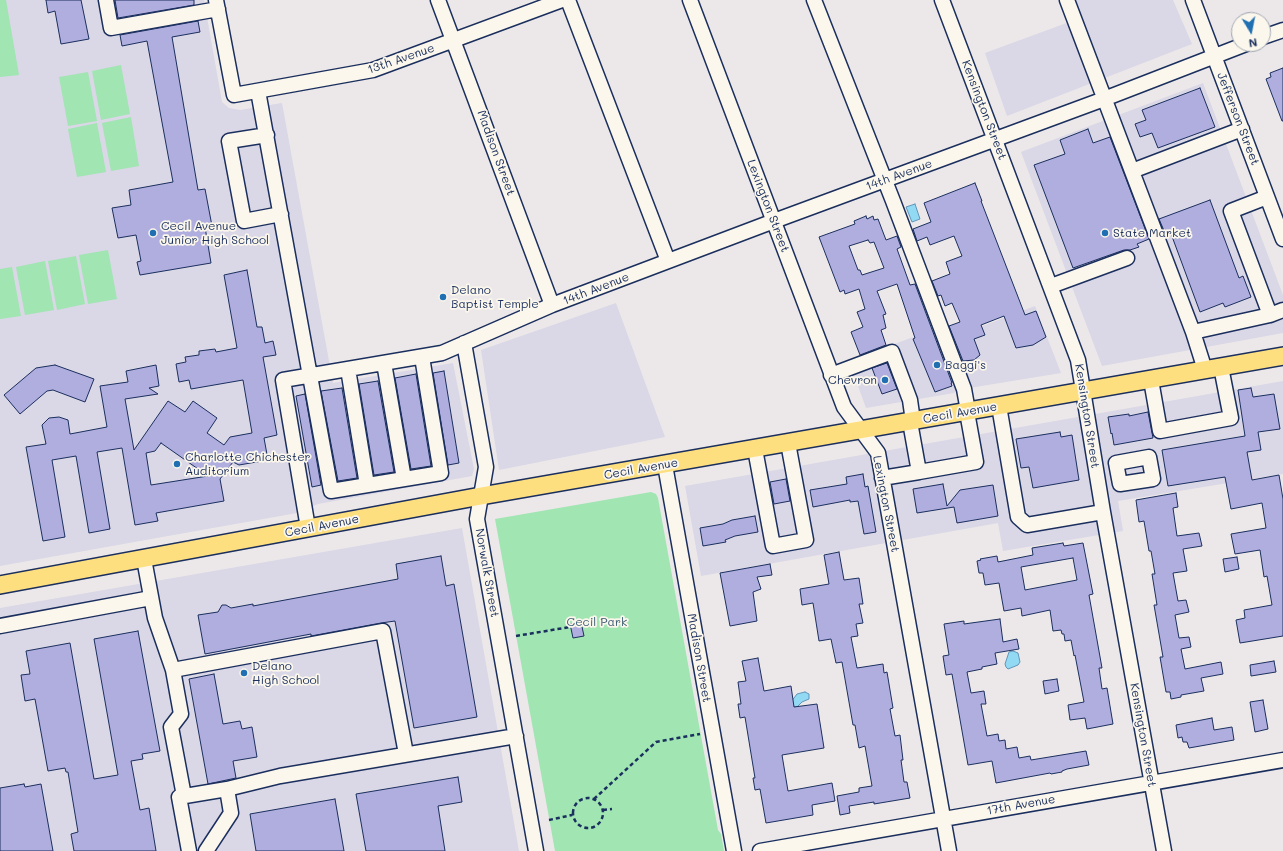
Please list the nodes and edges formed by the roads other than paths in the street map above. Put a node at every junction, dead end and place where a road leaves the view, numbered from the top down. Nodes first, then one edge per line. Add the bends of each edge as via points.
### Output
1 (106, 0) edge
2 (438, 0) edge
3 (562, 0) edge
4 (568, 0) edge
5 (690, 0) edge
6 (814, 0) edge
7 (942, 0) edge
8 (1067, 0) edge
9 (1193, 0) edge
10 (217, 4) edge
11 (1283, 30) edge
12 (1271, 35) edge
13 (454, 40) junction
14 (1231, 50) edge
15 (1214, 56) junction
16 (258, 91) junction
17 (1104, 99) junction
18 (1242, 130) junction
19 (267, 134) junction
20 (995, 140) junction
21 (1132, 170) junction
22 (885, 181) junction
23 (1267, 197) junction
24 (281, 214) junction
25 (774, 221) junction
26 (1283, 239) edge
27 (1126, 258) dead end
28 (668, 262) junction
29 (1051, 286) junction
30 (552, 305) junction
31 (1277, 312) edge
32 (1193, 332) junction
33 (464, 343) junction
34 (1283, 356) edge
35 (422, 357) junction
36 (384, 363) junction
37 (1213, 368) junction
38 (348, 369) junction
39 (831, 375) junction
40 (1151, 380) junction
41 (312, 382) junction
42 (1083, 392) junction
43 (999, 406) junction
44 (968, 412) junction
45 (912, 421) junction
46 (861, 430) junction
47 (788, 443) junction
48 (755, 449) junction
49 (665, 465) junction
50 (919, 472) junction
51 (882, 478) junction
52 (404, 479) junction
53 (1120, 484) dead end
54 (367, 485) junction
55 (1099, 488) junction
56 (482, 496) junction
57 (1103, 512) junction
58 (308, 528) junction
59 (144, 559) junction
60 (0, 585) edge
61 (151, 598) junction
62 (0, 626) edge
63 (173, 670) junction
64 (516, 736) junction
65 (406, 754) junction
66 (1283, 760) edge
67 (1152, 783) junction
68 (227, 789) junction
69 (184, 796) junction
70 (944, 819) junction
71 (189, 851) edge
72 (206, 851) edge
73 (536, 851) edge
74 (734, 851) edge
75 (760, 851) edge
76 (949, 851) edge
77 (1164, 851) edge

1 - 10 street via 111,28
2 - 13 street, Madison Street
3 - 13 street, 13th Avenue
4 - 28 street
5 - 25 street, Lexington Street
6 - 22 street
7 - 20 street, Kensington Street
8 - 17 street
9 - 15 street, Jefferson Street
10 - 16 street, 13th Avenue via 234,95
11 - 12 street
13 - 16 street, 13th Avenue via 373,70
13 - 30 street, Madison Street
14 - 15 street, 14th Avenue
15 - 17 street, 14th Avenue
15 - 18 street, Jefferson Street
16 - 19 street
17 - 20 street, 14th Avenue
17 - 21 street
18 - 21 street
18 - 23 street, Jefferson Street
19 - 24 street
19 - 24 street via 229,141 244,221
20 - 22 street, 14th Avenue
20 - 29 street, Kensington Street
21 - 32 street
22 - 25 street, 14th Avenue
22 - 44 street via 964,389
23 - 26 street, Jefferson Street
23 - 31 street via 1231,211
24 - 41 street
25 - 28 street, 14th Avenue
25 - 39 street, Lexington Street
27 - 29 street
28 - 30 street, 14th Avenue
29 - 42 street, Kensington Street via 1078,360
30 - 33 street
31 - 32 street
32 - 37 street
33 - 35 street via 442,353
33 - 56 street, Norwalk Street via 486,467
34 - 37 main road, Cecil Avenue
35 - 36 street
35 - 52 street via 441,472
36 - 38 street
36 - 52 street
37 - 40 main road, Cecil Avenue
37 - 40 street via 1231,418 1160,431
38 - 41 street
38 - 54 street
39 - 45 street via 892,352 910,400
39 - 46 street, Lexington Street via 844,407
40 - 42 main road, Cecil Avenue
41 - 54 street via 331,491
41 - 58 street via 283,380
42 - 43 main road, Cecil Avenue
42 - 55 street, Kensington Street
43 - 44 main road, Cecil Avenue
43 - 57 street via 1018,517 1028,525
44 - 45 main road, Cecil Avenue
44 - 50 street via 976,462
45 - 46 main road, Cecil Avenue
45 - 50 street
46 - 47 main road, Cecil Avenue
46 - 51 street, Lexington Street via 878,453
47 - 48 main road, Cecil Avenue
47 - 48 street via 806,540 773,546
48 - 49 main road, Cecil Avenue
49 - 56 main road, Cecil Avenue
49 - 74 street, Madison Street
50 - 51 street
51 - 70 street, Lexington Street
52 - 54 street
53 - 55 street
55 - 57 street, Kensington Street
56 - 58 main road, Cecil Avenue
56 - 64 street, Norwalk Street via 477,519
57 - 67 street, Kensington Street
58 - 59 main road, Cecil Avenue
59 - 60 main road, Cecil Avenue
59 - 61 street
61 - 62 street
61 - 63 street via 154,618
63 - 65 street via 383,631
63 - 69 street via 181,714 171,728
64 - 65 street
64 - 73 street, Norwalk Street
65 - 68 street via 280,776
66 - 67 street, 17th Avenue
67 - 70 street, 17th Avenue
67 - 77 street, Kensington Street
68 - 69 street
68 - 72 street via 231,813
69 - 71 street via 179,797
70 - 75 street, 17th Avenue
70 - 76 street, Lexington Street

